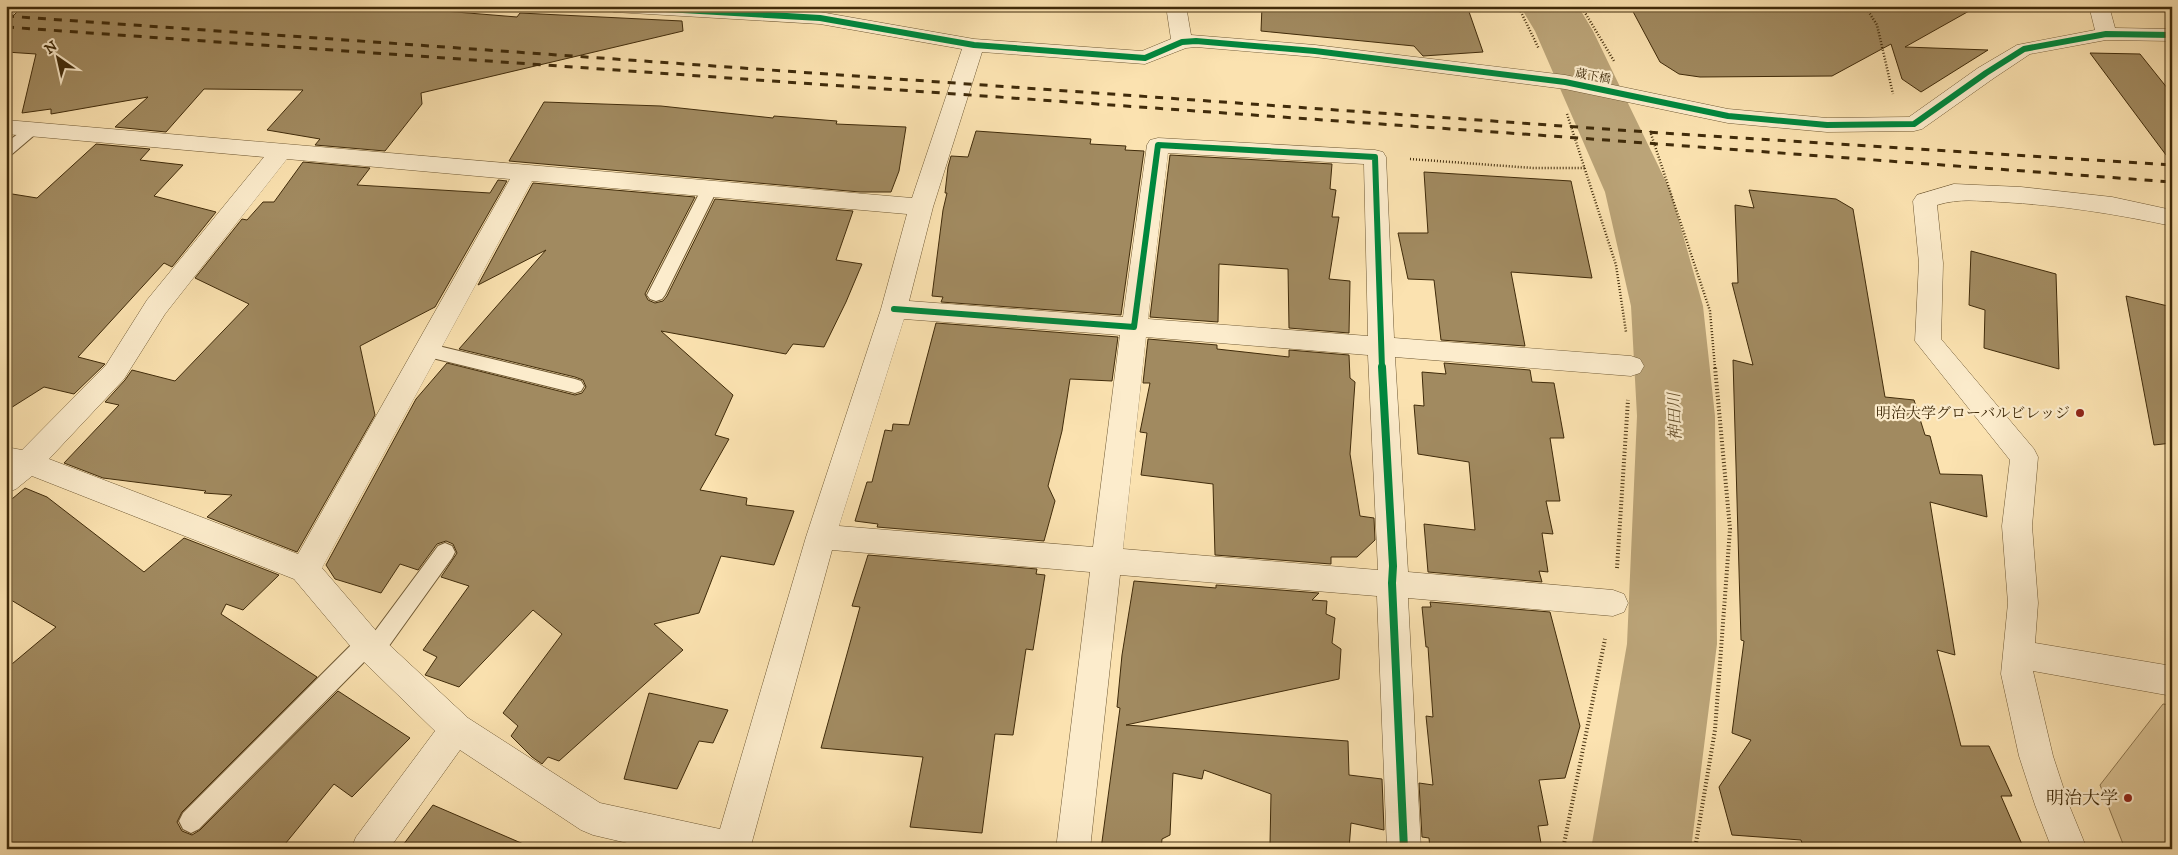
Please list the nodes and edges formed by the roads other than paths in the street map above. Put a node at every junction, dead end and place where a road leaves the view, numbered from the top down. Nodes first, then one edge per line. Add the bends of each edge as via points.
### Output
1 (11, 6) edge
2 (614, 6) edge
3 (1176, 6) edge
4 (2099, 6) edge
5 (6, 10) edge
6 (2106, 34) junction
7 (2172, 35) edge
8 (1182, 42) junction
9 (974, 45) junction
10 (6, 126) edge
11 (33, 129) junction
12 (282, 150) junction
13 (6, 151) edge
14 (524, 172) junction
15 (710, 188) junction
16 (922, 207) junction
17 (2172, 218) edge
18 (656, 295) dead end
19 (894, 309) junction
20 (1134, 327) junction
21 (1381, 345) junction
22 (426, 350) junction
23 (1631, 366) road end
24 (575, 386) dead end
25 (13, 467) edge
26 (821, 537) junction
27 (445, 552) dead end
28 (1107, 562) junction
29 (304, 570) junction
30 (1392, 583) junction
31 (1612, 603) road end
32 (371, 646) junction
33 (2019, 654) junction
34 (2172, 681) edge
35 (456, 729) junction
36 (191, 821) dead end
37 (368, 849) edge
38 (731, 849) edge
39 (1073, 849) edge
40 (1404, 849) edge
41 (2070, 849) edge

1 - 5 street
2 - 9 street via 820,18
3 - 8 street
4 - 6 street
6 - 7 street, 蔵下橋
6 - 8 street, 蔵下橋 via 2024,50 1986,72 1914,124 1827,125 1728,116 1565,82 1315,51
8 - 9 street via 1145,58
9 - 16 street
10 - 11 street
11 - 12 street
11 - 13 lane
12 - 14 street
12 - 25 street via 156,307 115,372
14 - 15 street
14 - 22 street
15 - 16 street
15 - 18 lane
16 - 19 street
17 - 33 street via 2112,205 2021,195 1954,192 1925,201 1931,264 1928,341 2024,457 2017,526 2023,604
19 - 20 street
19 - 26 street
20 - 21 street
20 - 21 street via 1158,145 1375,157
20 - 28 street
21 - 23 street
21 - 30 street
22 - 24 lane
22 - 29 street
25 - 29 street
26 - 28 street
26 - 38 street
27 - 32 lane
28 - 30 street
28 - 39 street
29 - 32 street
30 - 31 street
30 - 40 street
32 - 35 street
32 - 36 lane
33 - 34 street
33 - 41 street via 2017,674 2036,756
35 - 37 street
35 - 38 street via 593,818

